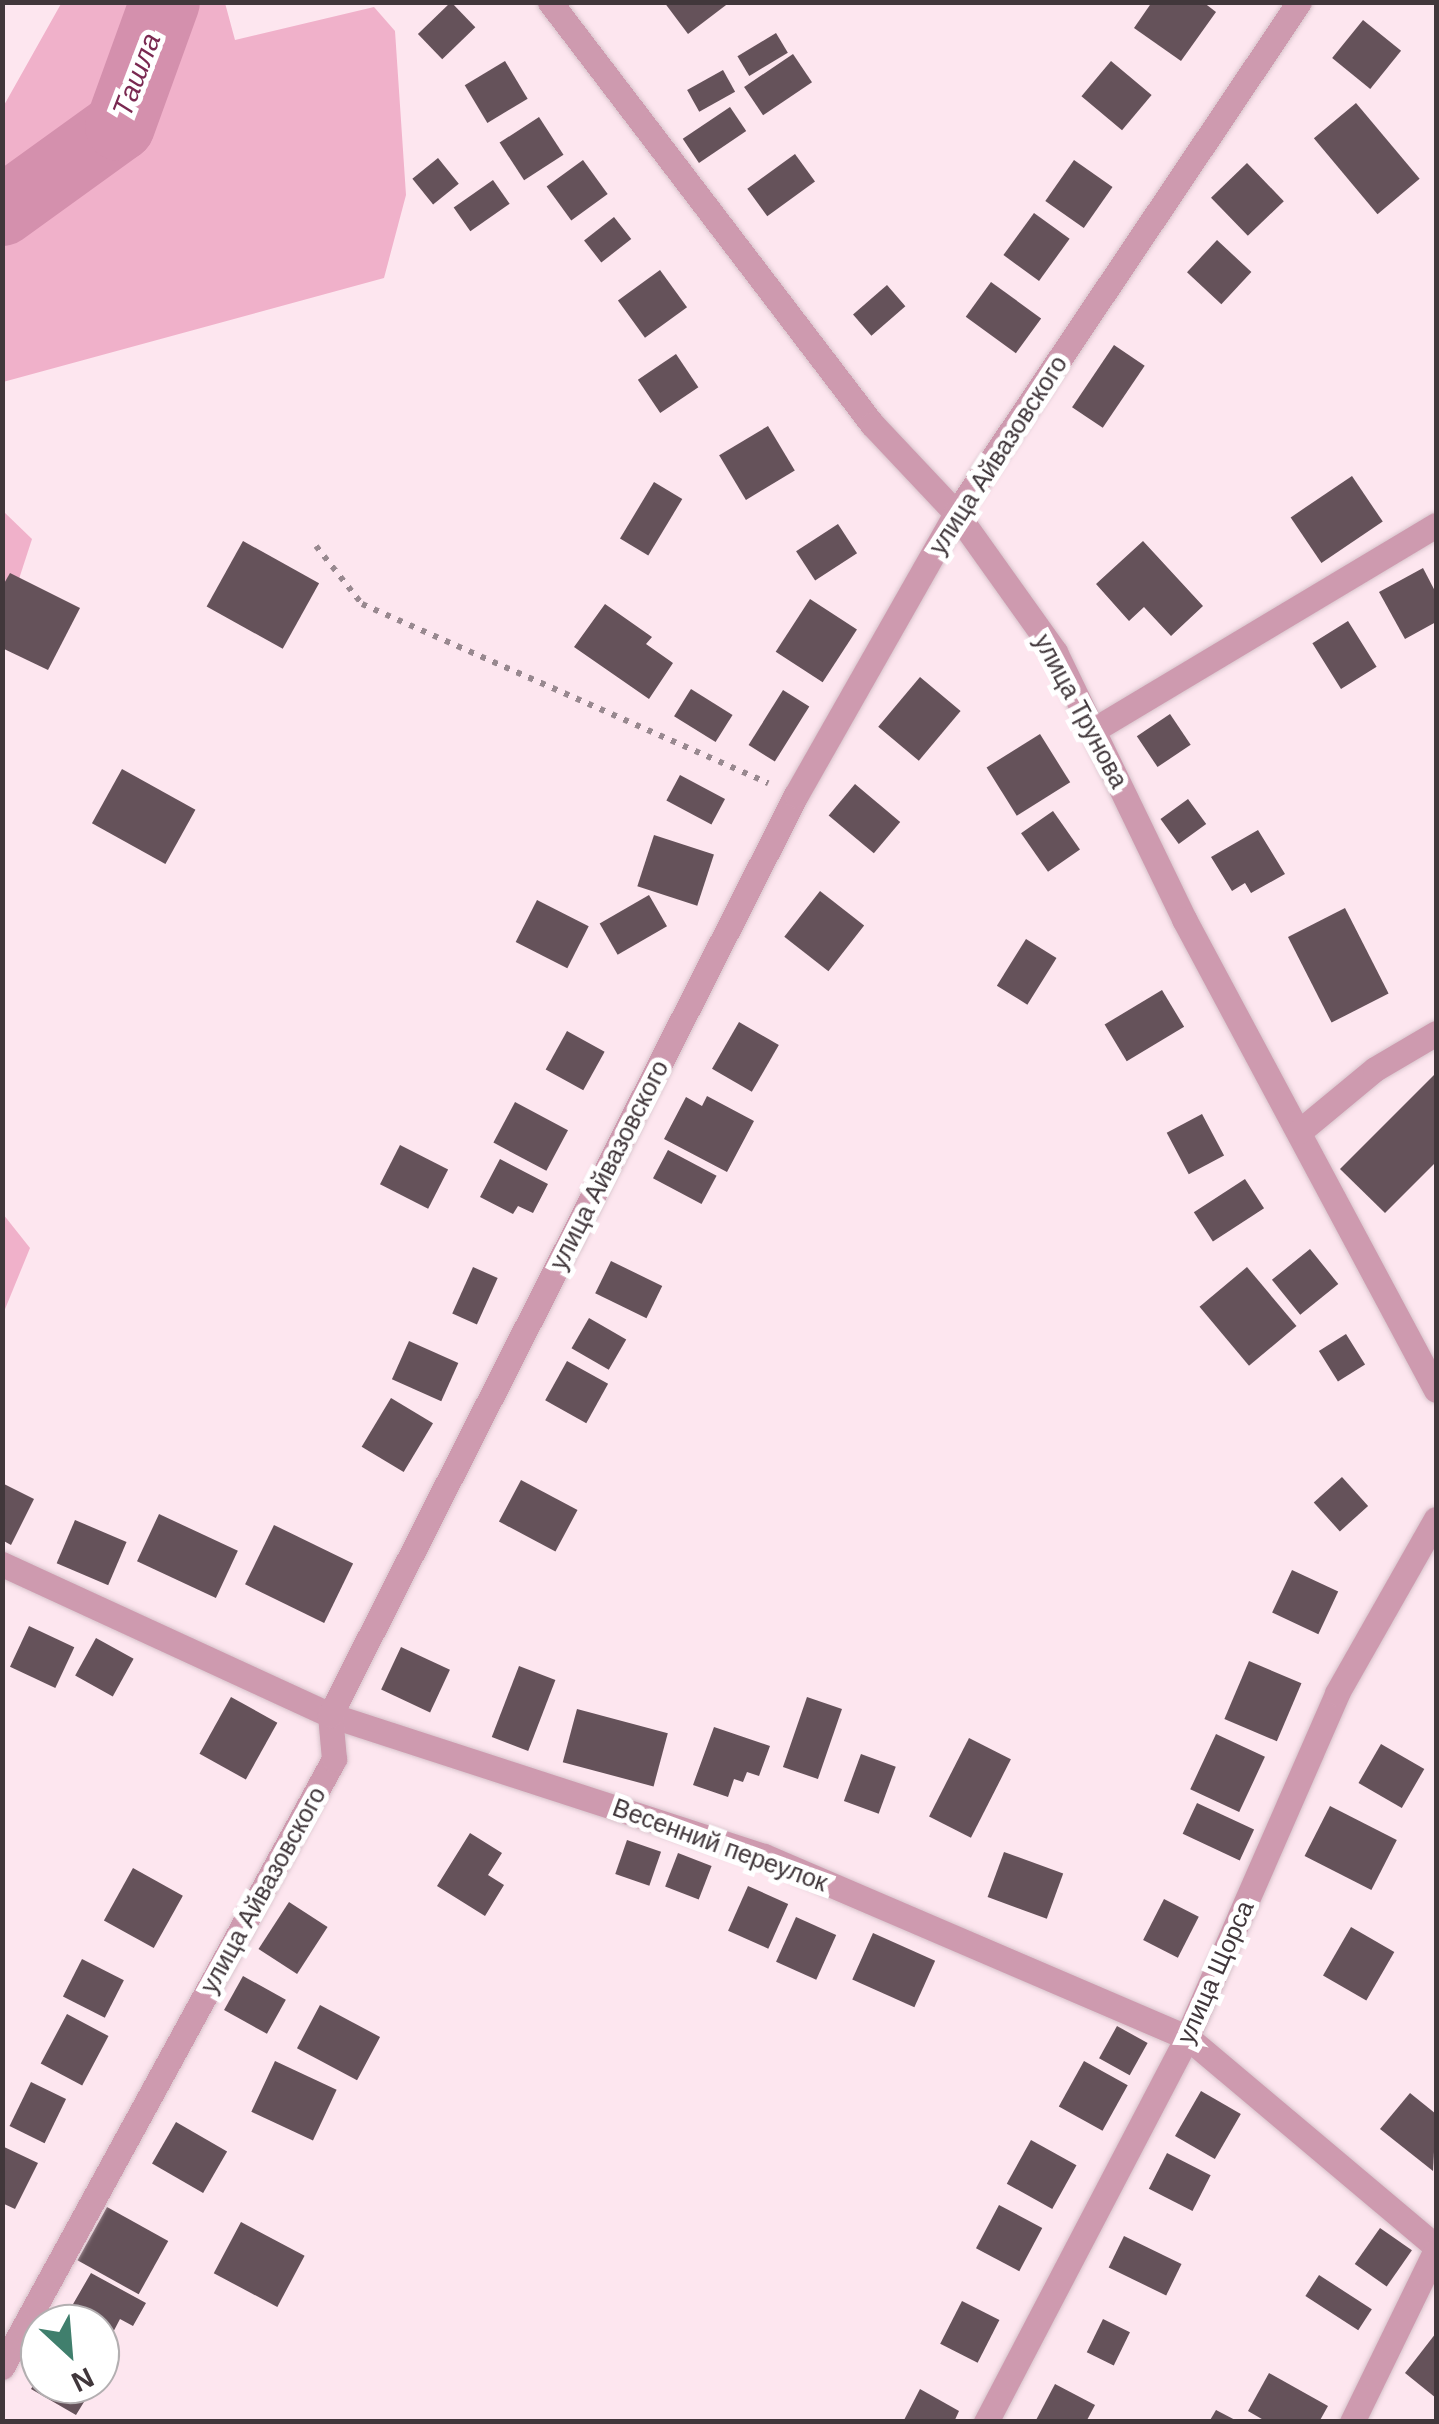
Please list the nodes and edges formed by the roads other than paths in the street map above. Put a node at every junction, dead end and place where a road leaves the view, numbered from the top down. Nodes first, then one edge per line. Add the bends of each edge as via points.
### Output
1 (550, 2) edge
2 (1299, 2) edge
3 (956, 513) junction
4 (1436, 525) edge
5 (1095, 729) junction
6 (1436, 1033) edge
7 (1300, 1131) junction
8 (1436, 1390) edge
9 (1436, 1519) edge
10 (2, 1564) edge
11 (330, 1715) junction
12 (1187, 2038) junction
13 (1436, 2248) edge
14 (2, 2367) edge
15 (986, 2422) edge
16 (1352, 2422) edge

1 - 3 street, улица Трунова via 872,424
2 - 3 street, улица Айвазовского
3 - 5 street, улица Трунова via 1055,652
3 - 11 street, улица Айвазовского via 796,795
4 - 5 street
5 - 7 street, улица Трунова via 1184,918
6 - 7 street via 1375,1069
7 - 8 street, улица Трунова
9 - 12 street, улица Щорса via 1337,1693
10 - 11 street, Весенний переулок
11 - 12 street, Весенний переулок via 764,1856
11 - 14 street, улица Айвазовского via 334,1759
12 - 13 street, Весенний переулок
12 - 15 street, улица Щорса
13 - 16 street

